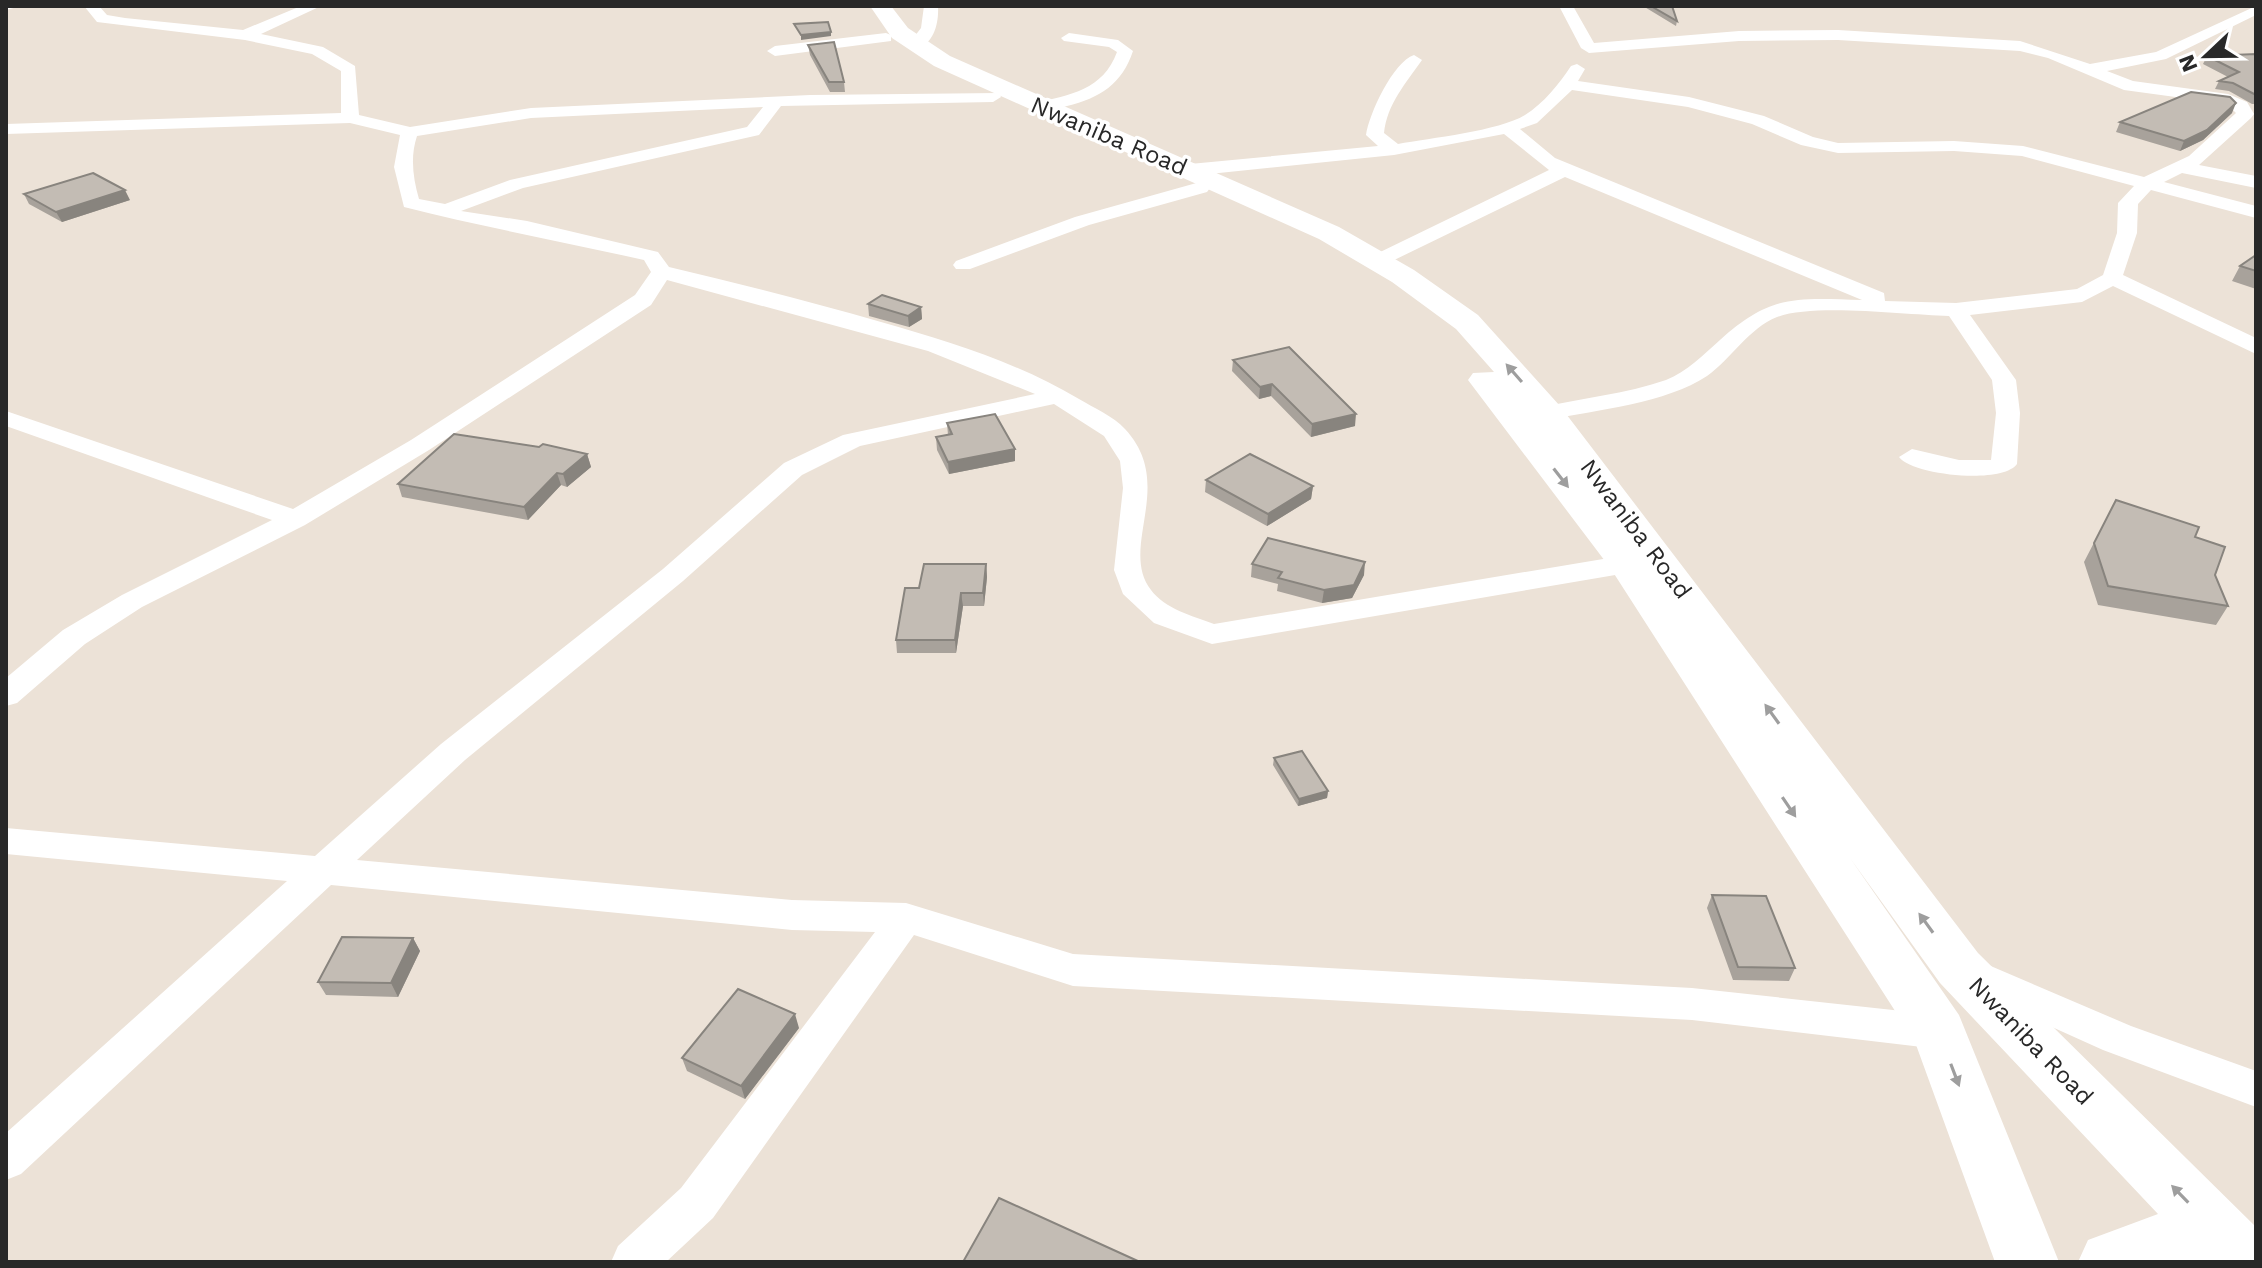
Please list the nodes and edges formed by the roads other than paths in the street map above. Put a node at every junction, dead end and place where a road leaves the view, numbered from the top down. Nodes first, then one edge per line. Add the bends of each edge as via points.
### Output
1 (6, 6) edge
2 (14, 6) edge
3 (91, 6) edge
4 (314, 6) edge
5 (863, 6) edge
6 (931, 6) edge
7 (1566, 6) edge
8 (2251, 9) edge
9 (894, 30) edge
10 (245, 35) junction
11 (1069, 38) dead end
12 (1589, 48) junction
13 (775, 51) dead end
14 (1414, 60) dead end
15 (2090, 69) junction
16 (1568, 84) junction
17 (993, 97) junction
18 (775, 103) junction
19 (1041, 107) junction
20 (350, 118) junction
21 (1508, 128) junction
22 (6, 129) edge
23 (410, 132) junction
24 (1394, 150) junction
25 (2179, 167) junction
26 (1564, 170) junction
27 (1195, 179) junction
28 (2149, 182) junction
29 (2256, 182) edge
30 (446, 210) junction
31 (2256, 212) edge
32 (1379, 260) junction
33 (963, 265) dead end
34 (662, 272) junction
35 (2112, 278) junction
36 (1892, 305) junction
37 (1956, 310) junction
38 (2256, 347) edge
39 (1058, 396) junction
40 (1548, 413) junction
41 (6, 418) edge
42 (1912, 457) dead end
43 (295, 519) junction
44 (1627, 564) junction
45 (6, 695) edge
46 (6, 841) edge
47 (320, 870) junction
48 (906, 918) junction
49 (1959, 968) junction
50 (1939, 1032) junction
51 (2256, 1089) edge
52 (6, 1160) edge
53 (2246, 1253) edge
54 (634, 1262) edge
55 (2027, 1262) edge
56 (2110, 1262) edge

1 - 2 street
3 - 10 street via 102,19
4 - 10 street
5 - 9 main road
6 - 9 street via 927,34
7 - 12 street
8 - 15 street via 2160,56
9 - 13 street
9 - 17 main road via 919,62
9 - 19 main road, Nwaniba Road via 952,66
10 - 20 street via 317,50 339,61 349,69
11 - 19 street via 1113,43 1125,51 1122,64 1112,80 1084,97
12 - 15 street via 1739,36 1838,35 2020,46
12 - 16 street
14 - 24 street via 1375,122 1375,135
15 - 25 street via 2130,86 2228,99 2244,108 2245,114 2195,160
16 - 21 street via 1531,119
16 - 28 street via 1702,105 1838,148 2023,151
17 - 18 street
17 - 27 main road
18 - 23 street via 531,113
18 - 30 street via 753,131 517,184
19 - 27 main road, Nwaniba Road
20 - 22 street
20 - 23 street
21 - 24 street
21 - 26 street
23 - 30 street via 405,140 411,203
24 - 27 street
25 - 28 street
25 - 29 street
26 - 32 street
26 - 36 street
27 - 32 main road, Nwaniba Road via 1329,233
27 - 33 street
27 -> 44 main road via 1341,255 1448,334
28 - 31 street
28 - 35 street via 2128,203 2127,233
30 - 34 street via 651,256
40 -> 32 main road, Nwaniba Road via 1467,322
34 - 39 street via 773,297 995,363
34 - 43 street via 643,300
35 - 37 street via 2082,295
35 - 38 street
36 - 37 street
36 - 40 street via 1773,310 1674,385
37 - 42 street via 2004,380 2004,464 1975,469
39 - 44 street via 1115,433 1132,452 1137,491 1125,569 1145,606 1181,626 1212,634
39 - 47 street via 852,440 793,469 673,575 453,752
49 -> 40 main road, Nwaniba Road
41 - 43 street
43 - 45 street via 132,601 74,637
44 -> 50 main road
46 - 47 street
47 - 48 street via 792,915
47 - 52 street
48 - 50 street via 1073,970 1692,1004
48 - 54 street via 697,1203
49 - 51 street via 2117,1038
53 -> 49 main road, Nwaniba Road
50 -> 55 main road
53 - 56 main road via 2155,1244

